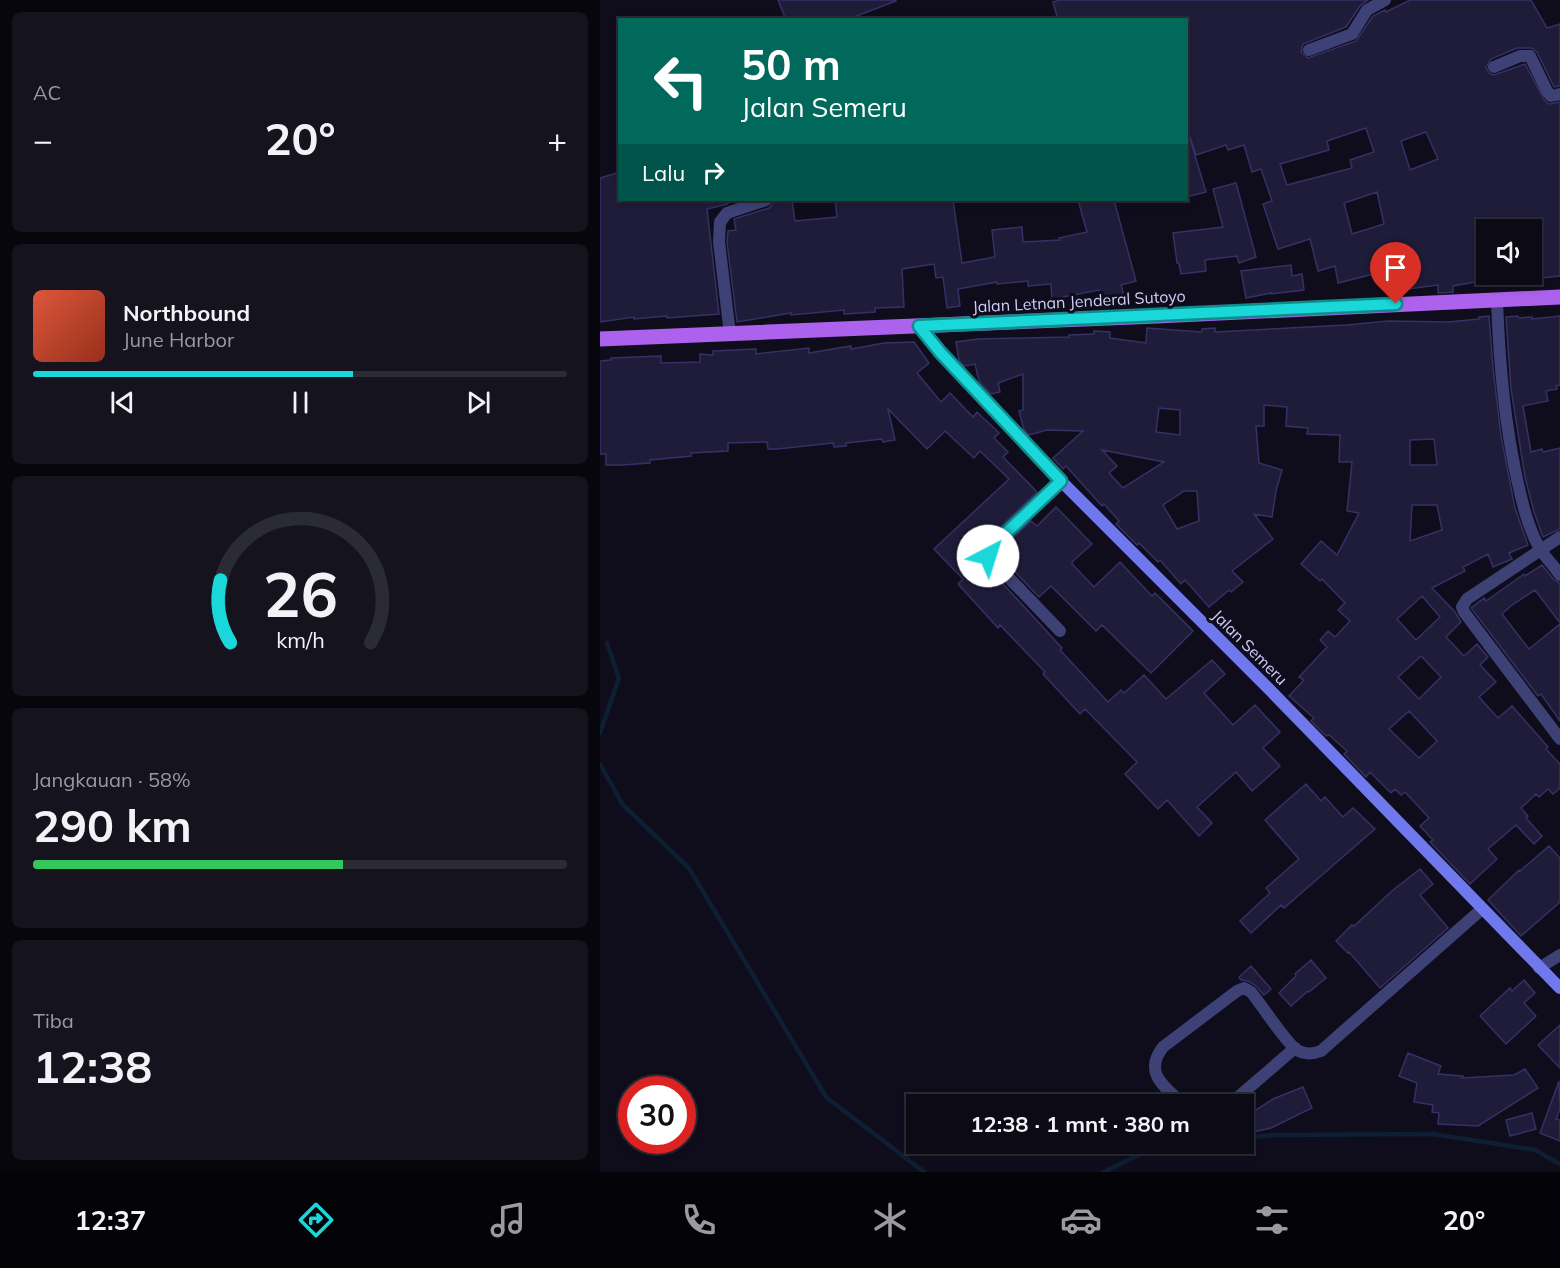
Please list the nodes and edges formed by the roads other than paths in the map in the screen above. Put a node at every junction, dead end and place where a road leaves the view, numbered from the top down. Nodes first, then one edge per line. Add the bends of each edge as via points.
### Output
1 (1386, 0) edge
2 (1310, 50) dead end
3 (1494, 68) dead end
4 (1560, 94) edge
5 (763, 201) edge
6 (1560, 297) edge
7 (1497, 300) junction
8 (919, 326) junction
9 (730, 334) junction
10 (600, 339) edge
11 (1061, 481) junction
12 (1560, 537) edge
13 (1541, 550) junction
14 (1560, 575) edge
15 (1060, 632) dead end
16 (1560, 739) edge
17 (1482, 909) junction
18 (1560, 955) edge
19 (1539, 968) junction
20 (1560, 988) edge
21 (1295, 1048) junction
22 (1174, 1094) edge
23 (1242, 1094) edge

1 - 2 street via 1367,10 1352,34
3 - 4 street via 1520,56 1530,56 1547,91 1551,96
5 - 9 street via 727,213 720,222
6 - 7 main road, Jalan Letnan Jenderal Sutoyo
7 - 8 main road, Jalan Letnan Jenderal Sutoyo
7 - 13 street via 1510,445 1524,508
8 - 9 main road, Jalan Letnan Jenderal Sutoyo
8 - 11 street, Jalan Semeru
9 - 10 main road, Jalan Letnan Jenderal Sutoyo
11 - 15 street via 987,551
11 - 17 street, Jalan Semeru
12 - 13 street
13 - 14 street
13 - 16 street via 1462,606
17 - 19 street, Jalan Semeru
17 - 21 street via 1321,1051 1307,1053
18 - 19 street
19 - 20 street, Jalan Semeru
21 - 22 street via 1251,992 1241,989 1157,1055 1155,1074
21 - 23 street

